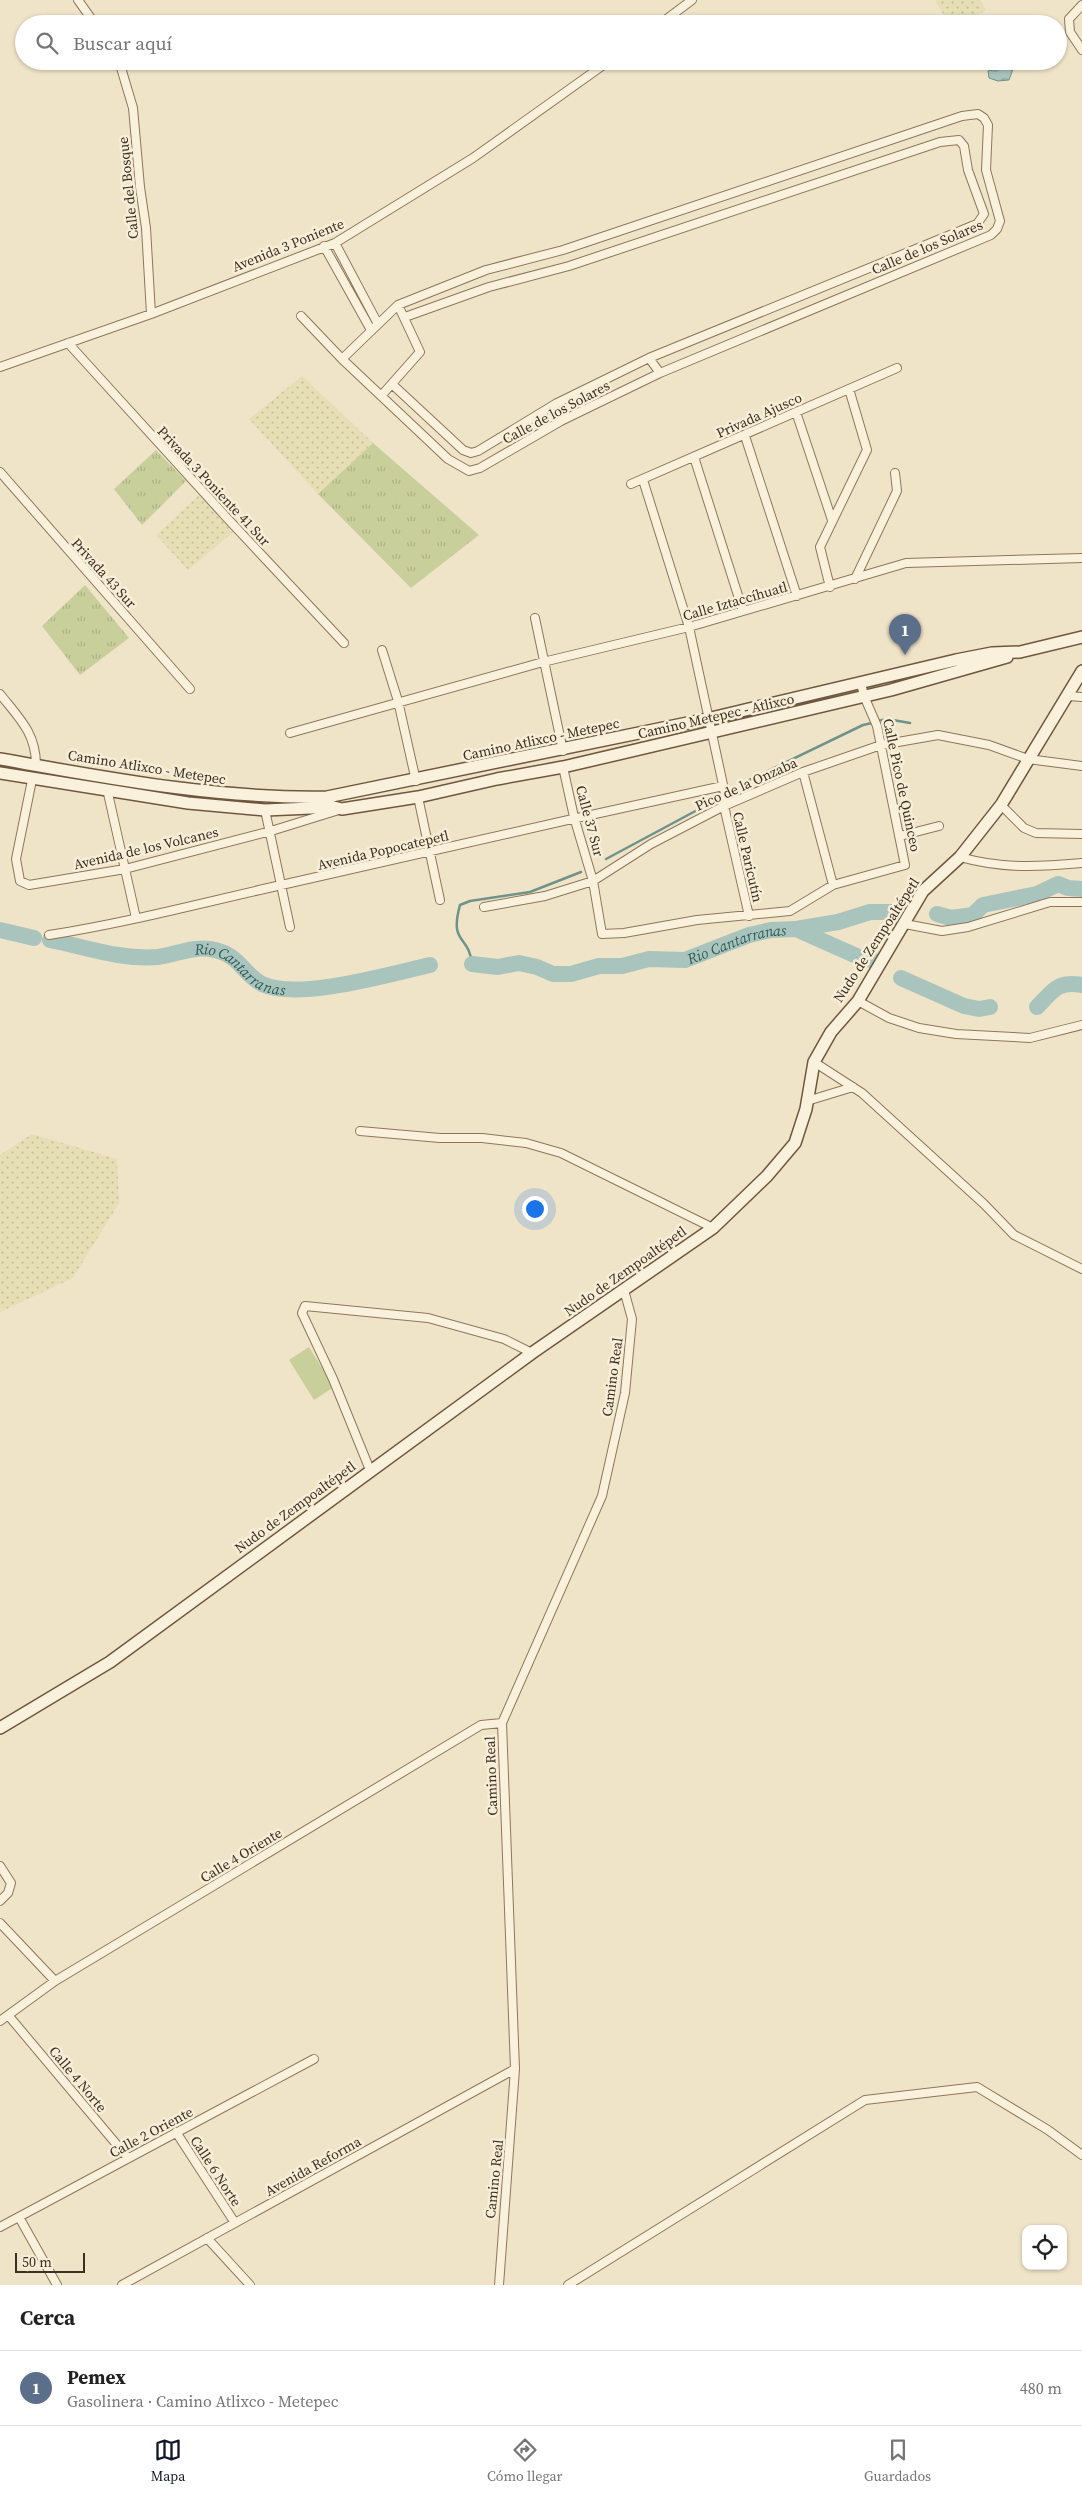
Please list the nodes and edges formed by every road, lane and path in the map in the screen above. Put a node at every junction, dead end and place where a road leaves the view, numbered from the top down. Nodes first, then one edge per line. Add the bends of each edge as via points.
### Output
1 (78, 0) edge
2 (692, 0) edge
3 (1082, 6) edge
4 (89, 15) edge
5 (672, 15) edge
6 (1082, 50) edge
7 (122, 70) edge
8 (596, 70) edge
9 (811, 167) junction
10 (815, 182) junction
11 (991, 188) junction
12 (976, 192) junction
13 (335, 243) junction
14 (324, 246) junction
15 (563, 250) junction
16 (569, 266) junction
17 (857, 273) junction
18 (862, 288) junction
19 (398, 305) junction
20 (152, 314) junction
21 (301, 316) dead end
22 (405, 317) junction
23 (378, 324) junction
24 (371, 330) junction
25 (68, 343) junction
26 (649, 358) junction
27 (342, 359) junction
28 (0, 367) edge
29 (897, 368) dead end
30 (660, 373) junction
31 (393, 385) junction
32 (849, 389) junction
33 (381, 396) junction
34 (796, 412) junction
35 (745, 436) junction
36 (694, 457) junction
37 (0, 472) edge
38 (895, 474) dead end
39 (643, 480) junction
40 (631, 484) dead end
41 (832, 520) junction
42 (1082, 558) edge
43 (855, 579) junction
44 (830, 587) junction
45 (797, 596) junction
46 (743, 611) junction
47 (535, 618) dead end
48 (689, 627) junction
49 (1082, 637) edge
50 (344, 643) dead end
51 (382, 650) dead end
52 (1020, 652) junction
53 (543, 662) junction
54 (1082, 671) edge
55 (861, 683) junction
56 (190, 689) dead end
57 (0, 694) edge
58 (864, 696) junction
59 (1068, 696) junction
60 (1082, 698) edge
61 (398, 701) junction
62 (707, 719) junction
63 (290, 733) dead end
64 (710, 733) junction
65 (881, 745) junction
66 (562, 750) junction
67 (0, 759) edge
68 (1028, 759) junction
69 (36, 765) junction
70 (1082, 766) edge
71 (563, 767) junction
72 (803, 772) junction
73 (0, 773) edge
74 (416, 781) junction
75 (31, 783) junction
76 (723, 786) junction
77 (107, 789) junction
78 (418, 797) junction
79 (1001, 805) junction
80 (724, 806) junction
81 (342, 809) junction
82 (265, 810) junction
83 (574, 817) junction
84 (939, 826) dead end
85 (271, 831) junction
86 (1082, 834) edge
87 (900, 836) junction
88 (429, 853) junction
89 (960, 856) junction
90 (1082, 863) edge
91 (125, 869) junction
92 (593, 881) junction
93 (280, 885) junction
94 (833, 885) junction
95 (440, 900) dead end
96 (1082, 902) edge
97 (484, 907) dead end
98 (749, 916) junction
99 (136, 918) junction
100 (905, 924) junction
101 (290, 927) dead end
102 (49, 935) dead end
103 (858, 1001) junction
104 (1082, 1025) edge
105 (814, 1062) junction
106 (853, 1087) junction
107 (807, 1101) junction
108 (360, 1131) dead end
109 (713, 1228) junction
110 (1082, 1269) edge
111 (624, 1290) junction
112 (532, 1352) junction
113 (370, 1470) junction
114 (502, 1723) junction
115 (0, 1728) edge
116 (0, 1866) edge
117 (0, 1901) edge
118 (0, 1923) edge
119 (56, 1981) junction
120 (8, 2015) junction
121 (0, 2021) edge
122 (314, 2059) dead end
123 (515, 2069) junction
124 (176, 2132) junction
125 (1082, 2155) edge
126 (128, 2158) junction
127 (19, 2216) junction
128 (235, 2223) junction
129 (0, 2227) edge
130 (207, 2238) junction
131 (57, 2285) edge
132 (122, 2285) edge
133 (250, 2285) edge
134 (499, 2285) edge
135 (568, 2285) edge

1 - 4 street
2 - 5 street
3 - 6 street via 1069,19 1070,32
7 - 20 street, Calle del Bosque via 134,108
8 - 13 street, Avenida 3 Poniente via 473,158
9 - 10 street
9 - 11 street, Calle de los Solares via 962,116 978,114 988,125 986,170
9 - 15 street, Calle de los Solares
10 - 12 street, Calle de los Solares via 940,142 959,140 964,146
10 - 16 street, Calle de los Solares
11 - 12 street
11 - 18 street, Calle de los Solares via 1000,221 998,229 991,235
12 - 17 street, Calle de los Solares via 984,214 977,224
13 - 14 street, Avenida 3 Poniente
13 - 23 street
14 - 20 street, Avenida 3 Poniente
14 - 24 street
15 - 16 street
15 - 19 street, Calle de los Solares via 486,270
16 - 22 street, Calle de los Solares via 488,287
17 - 18 street
17 - 26 street, Calle de los Solares
18 - 30 street, Calle de los Solares
19 - 22 street
19 - 23 street, Calle de los Solares
20 - 25 street, Avenida 3 Poniente
21 - 27 street, Calle de los Solares
22 - 31 street via 420,352
23 - 24 street, Calle de los Solares
24 - 27 street, Calle de los Solares
25 - 28 street, Avenida 3 Poniente
25 - 50 street, Privada 3 Poniente 41 Sur
26 - 30 street
26 - 31 street, Calle de los Solares via 557,403 471,453 463,450
27 - 33 street, Calle de los Solares
29 - 32 street, Privada Ajusco
30 - 33 street, Calle de los Solares via 469,471 448,459
31 - 33 street
32 - 34 street, Privada Ajusco
32 - 41 street via 867,450
34 - 35 street, Privada Ajusco
34 - 41 street
35 - 36 street, Privada Ajusco
35 - 45 street
36 - 39 street, Privada Ajusco
36 - 46 street
37 - 56 street, Privada 43 Sur
38 - 43 street via 897,491
39 - 40 street, Privada Ajusco
39 - 48 street, Calle Paricutín
41 - 44 street via 820,546
42 - 43 street, Calle Iztaccíhuatl via 916,562
43 - 44 street, Calle Iztaccíhuatl
44 - 45 street, Calle Iztaccíhuatl
45 - 46 street, Calle Iztaccíhuatl
46 - 48 street, Calle Iztaccíhuatl
47 - 53 street
48 - 53 street, Calle Iztaccíhuatl
48 - 62 street, Calle Paricutín
49 - 52 main road, Camino Atlixco - Metepec
51 - 61 street
52 - 55 main road, Camino Atlixco - Metepec via 956,660
52 - 58 main road, Camino Metepec - Atlixco
53 - 61 street, Calle Iztaccíhuatl
53 - 66 street
54 - 59 main road, Nudo de Zempoaltépetl
55 - 58 street, Calle Pico de Quinceo
55 - 62 main road, Camino Atlixco - Metepec
57 - 69 street via 31,733
58 - 64 main road, Camino Metepec - Atlixco
58 - 65 street, Calle Pico de Quinceo via 875,718
59 - 60 street
59 - 68 main road, Nudo de Zempoaltépetl
61 - 63 street, Calle Iztaccíhuatl
61 - 74 street
62 - 64 street, Calle Paricutín
62 - 66 main road, Camino Atlixco - Metepec
64 - 71 main road, Camino Metepec - Atlixco
64 - 76 street, Calle Paricutín
65 - 68 street, Pico de la Onzaba via 938,735 989,745
65 - 72 street, Pico de la Onzaba
65 - 87 street, Calle Pico de Quinceo
66 - 74 main road, Camino Atlixco - Metepec
67 - 69 main road, Camino Atlixco - Metepec
68 - 70 street, Pico de la Onzaba
68 - 79 main road, Nudo de Zempoaltépetl
69 - 74 main road, Camino Atlixco - Metepec via 226,795 271,798 327,797
71 - 78 main road, Camino Metepec - Atlixco
71 - 83 street, Calle 37 Sur
72 - 80 street, Pico de la Onzaba
72 - 94 street
73 - 75 main road, Camino Metepec - Atlixco
75 - 77 main road, Camino Metepec - Atlixco
75 - 91 street, Avenida de los Volcanes via 16,859 20,881 29,885
76 - 80 street, Calle Paricutín
76 - 83 street, Avenida Popocatepetl
77 - 82 main road, Camino Metepec - Atlixco via 188,803
77 - 91 street
78 - 81 main road, Camino Metepec - Atlixco
78 - 88 street
79 - 86 street via 1030,831
79 - 89 main road, Nudo de Zempoaltépetl
80 - 92 street, Pico de la Onzaba via 651,844
80 - 98 street, Calle Paricutín
81 - 82 main road, Camino Metepec - Atlixco
81 - 85 street, Avenida de los Volcanes
82 - 85 street
83 - 88 street, Avenida Popocatepetl
83 - 92 street, Calle 37 Sur
84 - 87 street
85 - 91 street, Avenida de los Volcanes
85 - 93 street
87 - 94 street, Calle Pico de Quinceo via 905,865
88 - 93 street, Avenida Popocatepetl
88 - 95 street
89 - 90 street via 987,865
89 - 100 main road, Nudo de Zempoaltépetl via 923,891
91 - 99 street
92 - 97 street, Pico de la Onzaba via 545,896
92 - 98 street, Calle 37 Sur via 602,934
93 - 99 street, Avenida Popocatepetl
93 - 101 street
94 - 98 street via 790,910
96 - 100 street via 1050,902 968,927 942,931
99 - 102 street, Avenida Popocatepetl
100 - 103 main road, Nudo de Zempoaltépetl
103 - 104 street via 889,1018 919,1028 956,1034 1030,1038
103 - 105 main road, Nudo de Zempoaltépetl via 831,1032
105 - 106 street
105 - 107 main road, Nudo de Zempoaltépetl
106 - 107 street
106 - 110 street via 984,1204 1014,1235
107 - 109 main road, Nudo de Zempoaltépetl via 795,1143 767,1176
108 - 109 street via 526,1143 561,1153
109 - 111 main road, Nudo de Zempoaltépetl
111 - 112 main road, Nudo de Zempoaltépetl
111 - 114 street, Camino Real via 632,1319 626,1393 602,1496
112 - 113 main road, Nudo de Zempoaltépetl
112 - 113 street via 504,1339 428,1318 304,1306 302,1313
113 - 115 main road, Nudo de Zempoaltépetl via 110,1662
114 - 119 street, Calle 4 Oriente via 481,1725
114 - 123 street, Camino Real
116 - 117 street via 11,1883 8,1893
118 - 119 street
119 - 120 street, Calle 4 Oriente
120 - 121 street, Calle 4 Oriente
120 - 126 street, Calle 4 Norte
122 - 124 street, Calle 2 Oriente
123 - 128 street, Avenida Reforma
123 - 134 street, Camino Real
124 - 126 street, Calle 2 Oriente
124 - 128 street, Calle 6 Norte
125 - 135 street via 1048,2130 977,2088 865,2100
126 - 127 street, Calle 2 Oriente
127 - 129 street, Calle 2 Oriente
127 - 131 street
128 - 130 street, Avenida Reforma
130 - 132 street, Avenida Reforma
130 - 133 street

